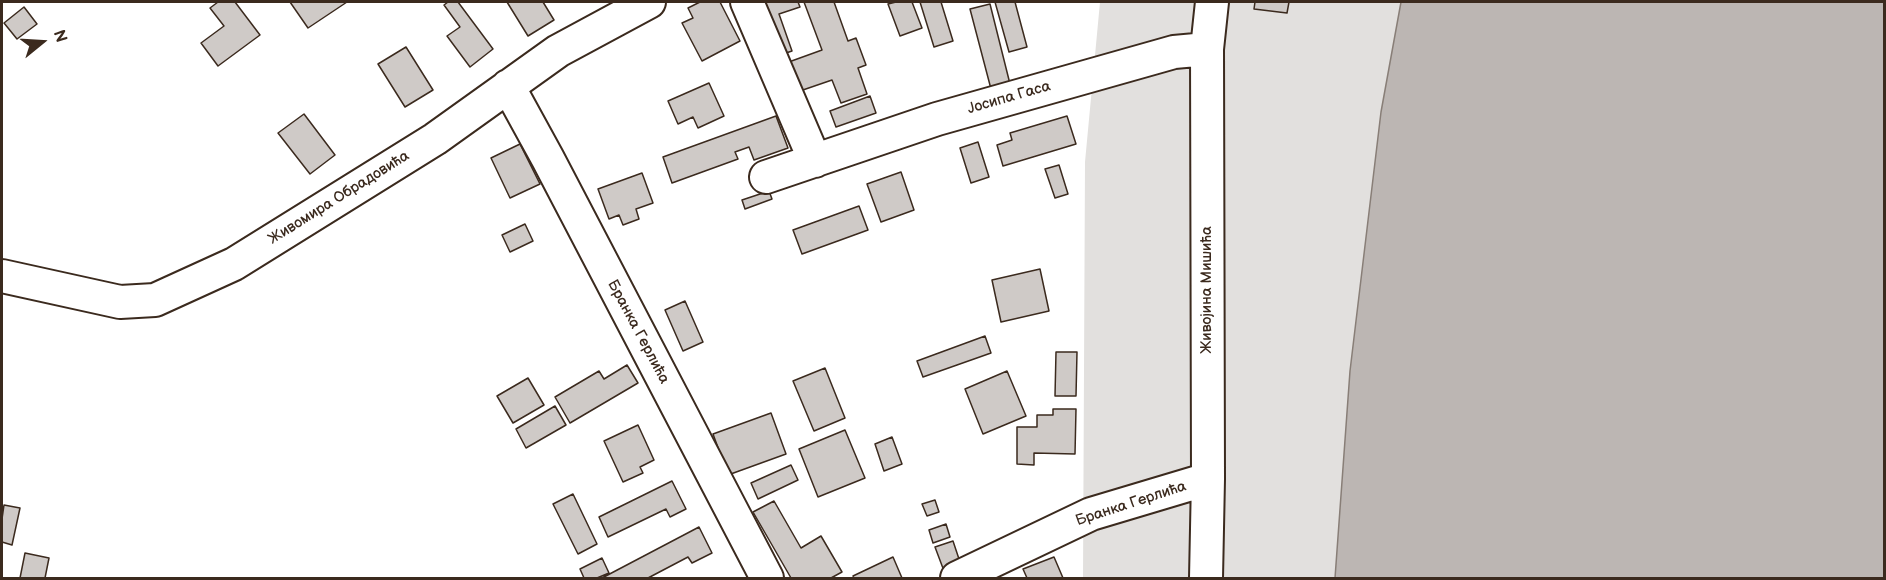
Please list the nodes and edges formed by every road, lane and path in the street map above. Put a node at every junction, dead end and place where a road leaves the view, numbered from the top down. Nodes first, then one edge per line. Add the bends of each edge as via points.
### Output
1 (649, 2) edge
2 (747, 2) edge
3 (1212, 2) edge
4 (1207, 49) junction
5 (508, 86) junction
6 (815, 160) junction
7 (766, 177) dead end
8 (2, 276) edge
9 (1208, 479) junction
10 (767, 579) edge
11 (957, 579) edge
12 (1206, 579) edge

1 - 5 street, Живомира Обрадовића via 558,51
2 - 6 street
3 - 4 street, Живојина Мишића
4 - 6 street, Јосипа Гаса via 1174,52 937,119
4 - 9 street, Живојина Мишића
5 - 8 street, Живомира Обрадовића via 435,139 234,264 155,300 120,302
5 - 10 street, Бранка Герлића
6 - 7 street, Јосипа Гаса
9 - 11 street, Бранка Герлића via 1091,514
9 - 12 street, Живојина Мишића

